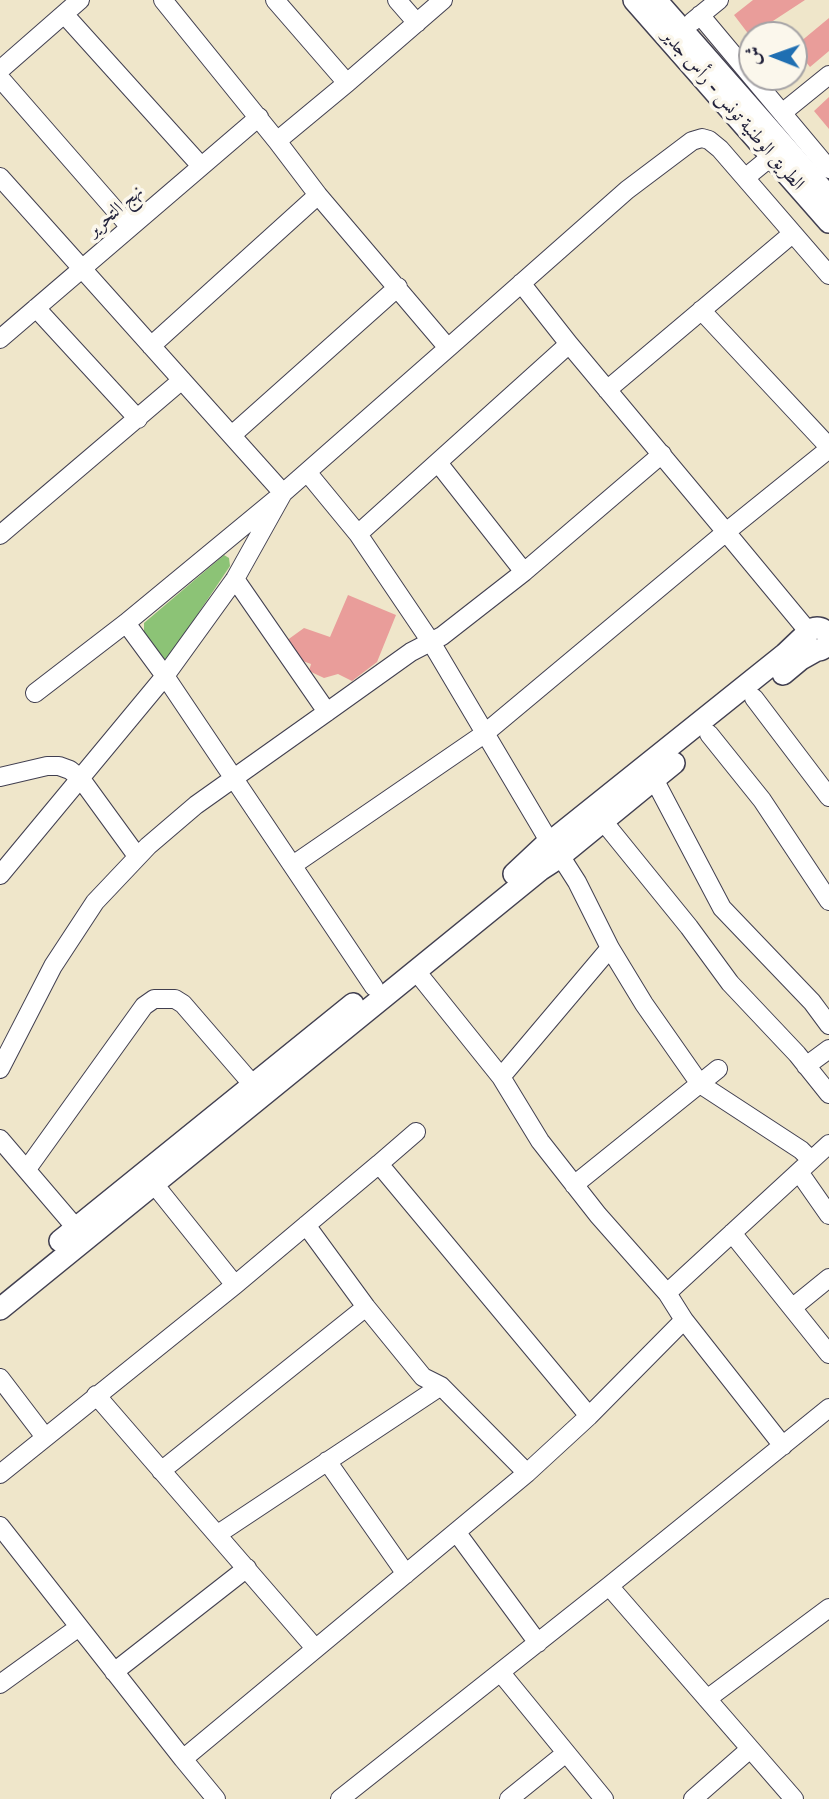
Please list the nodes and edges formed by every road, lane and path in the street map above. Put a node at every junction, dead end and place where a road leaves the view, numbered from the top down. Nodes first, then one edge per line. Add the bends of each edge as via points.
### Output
1 (80, 0) edge
2 (163, 0) edge
3 (275, 0) edge
4 (397, 0) edge
5 (443, 0) edge
6 (634, 0) edge
7 (656, 0) edge
8 (719, 0) edge
9 (64, 14) junction
10 (700, 15) junction
11 (417, 23) junction
12 (683, 30) junction
13 (0, 70) edge
14 (829, 75) edge
15 (0, 78) edge
16 (347, 83) junction
17 (259, 117) junction
18 (781, 122) junction
19 (276, 141) junction
20 (772, 156) junction
21 (201, 166) junction
22 (829, 169) edge
23 (0, 177) edge
24 (745, 178) junction
25 (318, 195) junction
26 (829, 197) edge
27 (829, 222) edge
28 (130, 227) junction
29 (792, 234) junction
30 (82, 269) junction
31 (829, 275) edge
32 (521, 283) junction
33 (398, 287) junction
34 (36, 308) junction
35 (701, 310) junction
36 (0, 339) edge
37 (569, 344) junction
38 (151, 346) junction
39 (449, 348) junction
40 (182, 380) junction
41 (607, 390) junction
42 (138, 419) junction
43 (232, 435) junction
44 (829, 448) edge
45 (662, 454) junction
46 (439, 464) junction
47 (307, 472) junction
48 (283, 493) junction
49 (726, 532) junction
50 (358, 534) junction
51 (0, 535) edge
52 (524, 572) junction
53 (235, 579) junction
54 (126, 623) junction
55 (819, 634) edge
56 (431, 642) junction
57 (165, 676) junction
58 (35, 693) dead end
59 (754, 698) junction
60 (327, 712) junction
61 (484, 734) junction
62 (709, 734) junction
63 (0, 777) edge
64 (81, 779) junction
65 (234, 779) junction
66 (654, 779) junction
67 (829, 797) edge
68 (603, 821) junction
69 (555, 849) junction
70 (137, 856) junction
71 (293, 865) junction
72 (0, 875) edge
73 (829, 901) edge
74 (610, 948) junction
75 (416, 971) junction
76 (374, 987) junction
77 (829, 1026) edge
78 (829, 1049) edge
79 (3, 1056) edge
80 (806, 1066) junction
81 (718, 1069) dead end
82 (501, 1077) junction
83 (253, 1084) junction
84 (700, 1084) junction
85 (829, 1094) edge
86 (416, 1132) dead end
87 (0, 1139) edge
88 (829, 1144) edge
89 (379, 1164) junction
90 (805, 1166) junction
91 (27, 1170) junction
92 (154, 1184) junction
93 (575, 1185) junction
94 (829, 1215) edge
95 (306, 1225) junction
96 (76, 1228) junction
97 (732, 1233) junction
98 (829, 1278) edge
99 (235, 1285) junction
100 (0, 1290) edge
101 (667, 1293) junction
102 (366, 1307) junction
103 (792, 1308) junction
104 (0, 1309) edge
105 (684, 1320) junction
106 (829, 1354) edge
107 (0, 1378) edge
108 (441, 1386) junction
109 (96, 1395) junction
110 (829, 1410) edge
111 (589, 1416) junction
112 (45, 1437) junction
113 (783, 1446) junction
114 (327, 1461) junction
115 (161, 1471) junction
116 (527, 1473) junction
117 (0, 1474) edge
118 (0, 1526) edge
119 (457, 1533) junction
120 (218, 1534) junction
121 (247, 1568) junction
122 (406, 1574) junction
123 (609, 1586) junction
124 (829, 1608) edge
125 (79, 1627) junction
126 (538, 1643) junction
127 (316, 1647) junction
128 (114, 1672) junction
129 (501, 1673) junction
130 (0, 1684) edge
131 (707, 1699) junction
132 (750, 1749) junction
133 (566, 1753) junction
134 (183, 1759) junction
135 (362, 1793) edge
136 (216, 1799) edge
137 (340, 1799) edge
138 (509, 1799) edge
139 (604, 1799) edge
140 (693, 1799) edge
141 (794, 1799) edge

1 - 9 street
2 - 17 street
3 - 16 street
4 - 11 street
5 - 11 street
6 - 20 main road, الطريق الوطنية تونس - رأس جدير
7 - 12 main road, الطريق الوطنية تونس - رأس جدير
8 - 10 street
9 - 13 street
9 - 21 street
10 - 12 street
10 - 18 street
11 - 16 street
12 - 18 main road, الطريق الوطنية تونس - رأس جدير
14 - 18 street
15 - 28 street
16 - 19 street
17 - 19 street
17 - 21 street, نهج التحرير
18 - 22 street
18 - 26 main road, الطريق الوطنية تونس - رأس جدير
19 - 25 street
20 - 24 street
20 - 27 main road, الطريق الوطنية تونس - رأس جدير
21 - 28 street, نهج التحرير
23 - 30 street
24 - 29 street
24 - 32 street via 709,140 691,141
25 - 33 street
25 - 38 street
28 - 30 street, نهج التحرير
29 - 31 street
29 - 35 street
30 - 34 street, نهج التحرير
30 - 38 street
32 - 37 street
32 - 39 street
33 - 39 street
33 - 43 street
34 - 36 street, نهج التحرير
34 - 42 street
35 - 41 street
35 - 44 street
37 - 41 street
37 - 46 street
38 - 40 street
39 - 47 street
40 - 42 street
40 - 43 street
41 - 45 street
42 - 51 street
43 - 48 street
44 - 49 street
45 - 49 street
45 - 52 street
46 - 50 street
46 - 52 street
47 - 48 street
47 - 50 street
48 - 53 street
48 - 54 street
49 - 55 street
49 - 61 street
50 - 56 street
52 - 56 street
53 - 57 street
53 - 60 street
54 - 57 street
54 - 58 street
55 - 59 main road via 801,659
55 - 69 main road via 785,654
56 - 60 street
56 - 61 street
57 - 64 street
57 - 65 street
59 - 62 main road
59 - 67 street
60 - 65 street
61 - 69 street
61 - 71 street
62 - 66 main road
62 - 73 street via 762,800
63 - 64 street via 59,766
64 - 70 street
64 - 72 street
65 - 70 street
65 - 71 street
66 - 68 main road
66 - 77 street via 722,908 812,1002
68 - 69 main road
68 - 80 street via 730,983
69 - 74 street
69 - 75 main road via 540,870
69 - 76 main road via 525,865
70 - 79 street via 95,902 52,965
71 - 76 street
74 - 82 street
74 - 84 street
75 - 82 street
75 - 92 main road
76 - 83 main road
78 - 80 street
80 - 85 street
81 - 84 street
82 - 93 street via 540,1141
83 - 91 street via 183,1004 175,999 154,999 144,1006
83 - 96 main road
84 - 90 street via 801,1150
84 - 93 street
86 - 89 street
87 - 91 street
88 - 90 street
89 - 95 street
89 - 111 street
90 - 94 street
90 - 97 street
91 - 96 street
92 - 99 street
92 - 104 main road
93 - 101 street
95 - 99 street
95 - 102 street
96 - 100 main road
97 - 101 street
97 - 103 street
98 - 103 street
99 - 109 street
101 - 105 street
102 - 108 street via 423,1377
102 - 115 street
103 - 106 street
105 - 111 street
105 - 113 street
107 - 112 street
108 - 114 street
108 - 116 street
109 - 112 street
109 - 115 street
110 - 113 street
111 - 116 street
112 - 117 street
113 - 123 street
114 - 120 street
114 - 122 street
115 - 120 street
116 - 119 street
118 - 125 street
119 - 122 street
119 - 126 street
120 - 121 street
121 - 127 street
121 - 128 street
122 - 127 street
123 - 126 street
123 - 131 street
124 - 131 street
125 - 128 street
125 - 130 street
126 - 129 street
127 - 134 street
128 - 134 street
129 - 133 street
129 - 135 street
131 - 132 street
132 - 140 street
132 - 141 street
133 - 138 street
133 - 139 street
134 - 136 street
135 - 137 street

